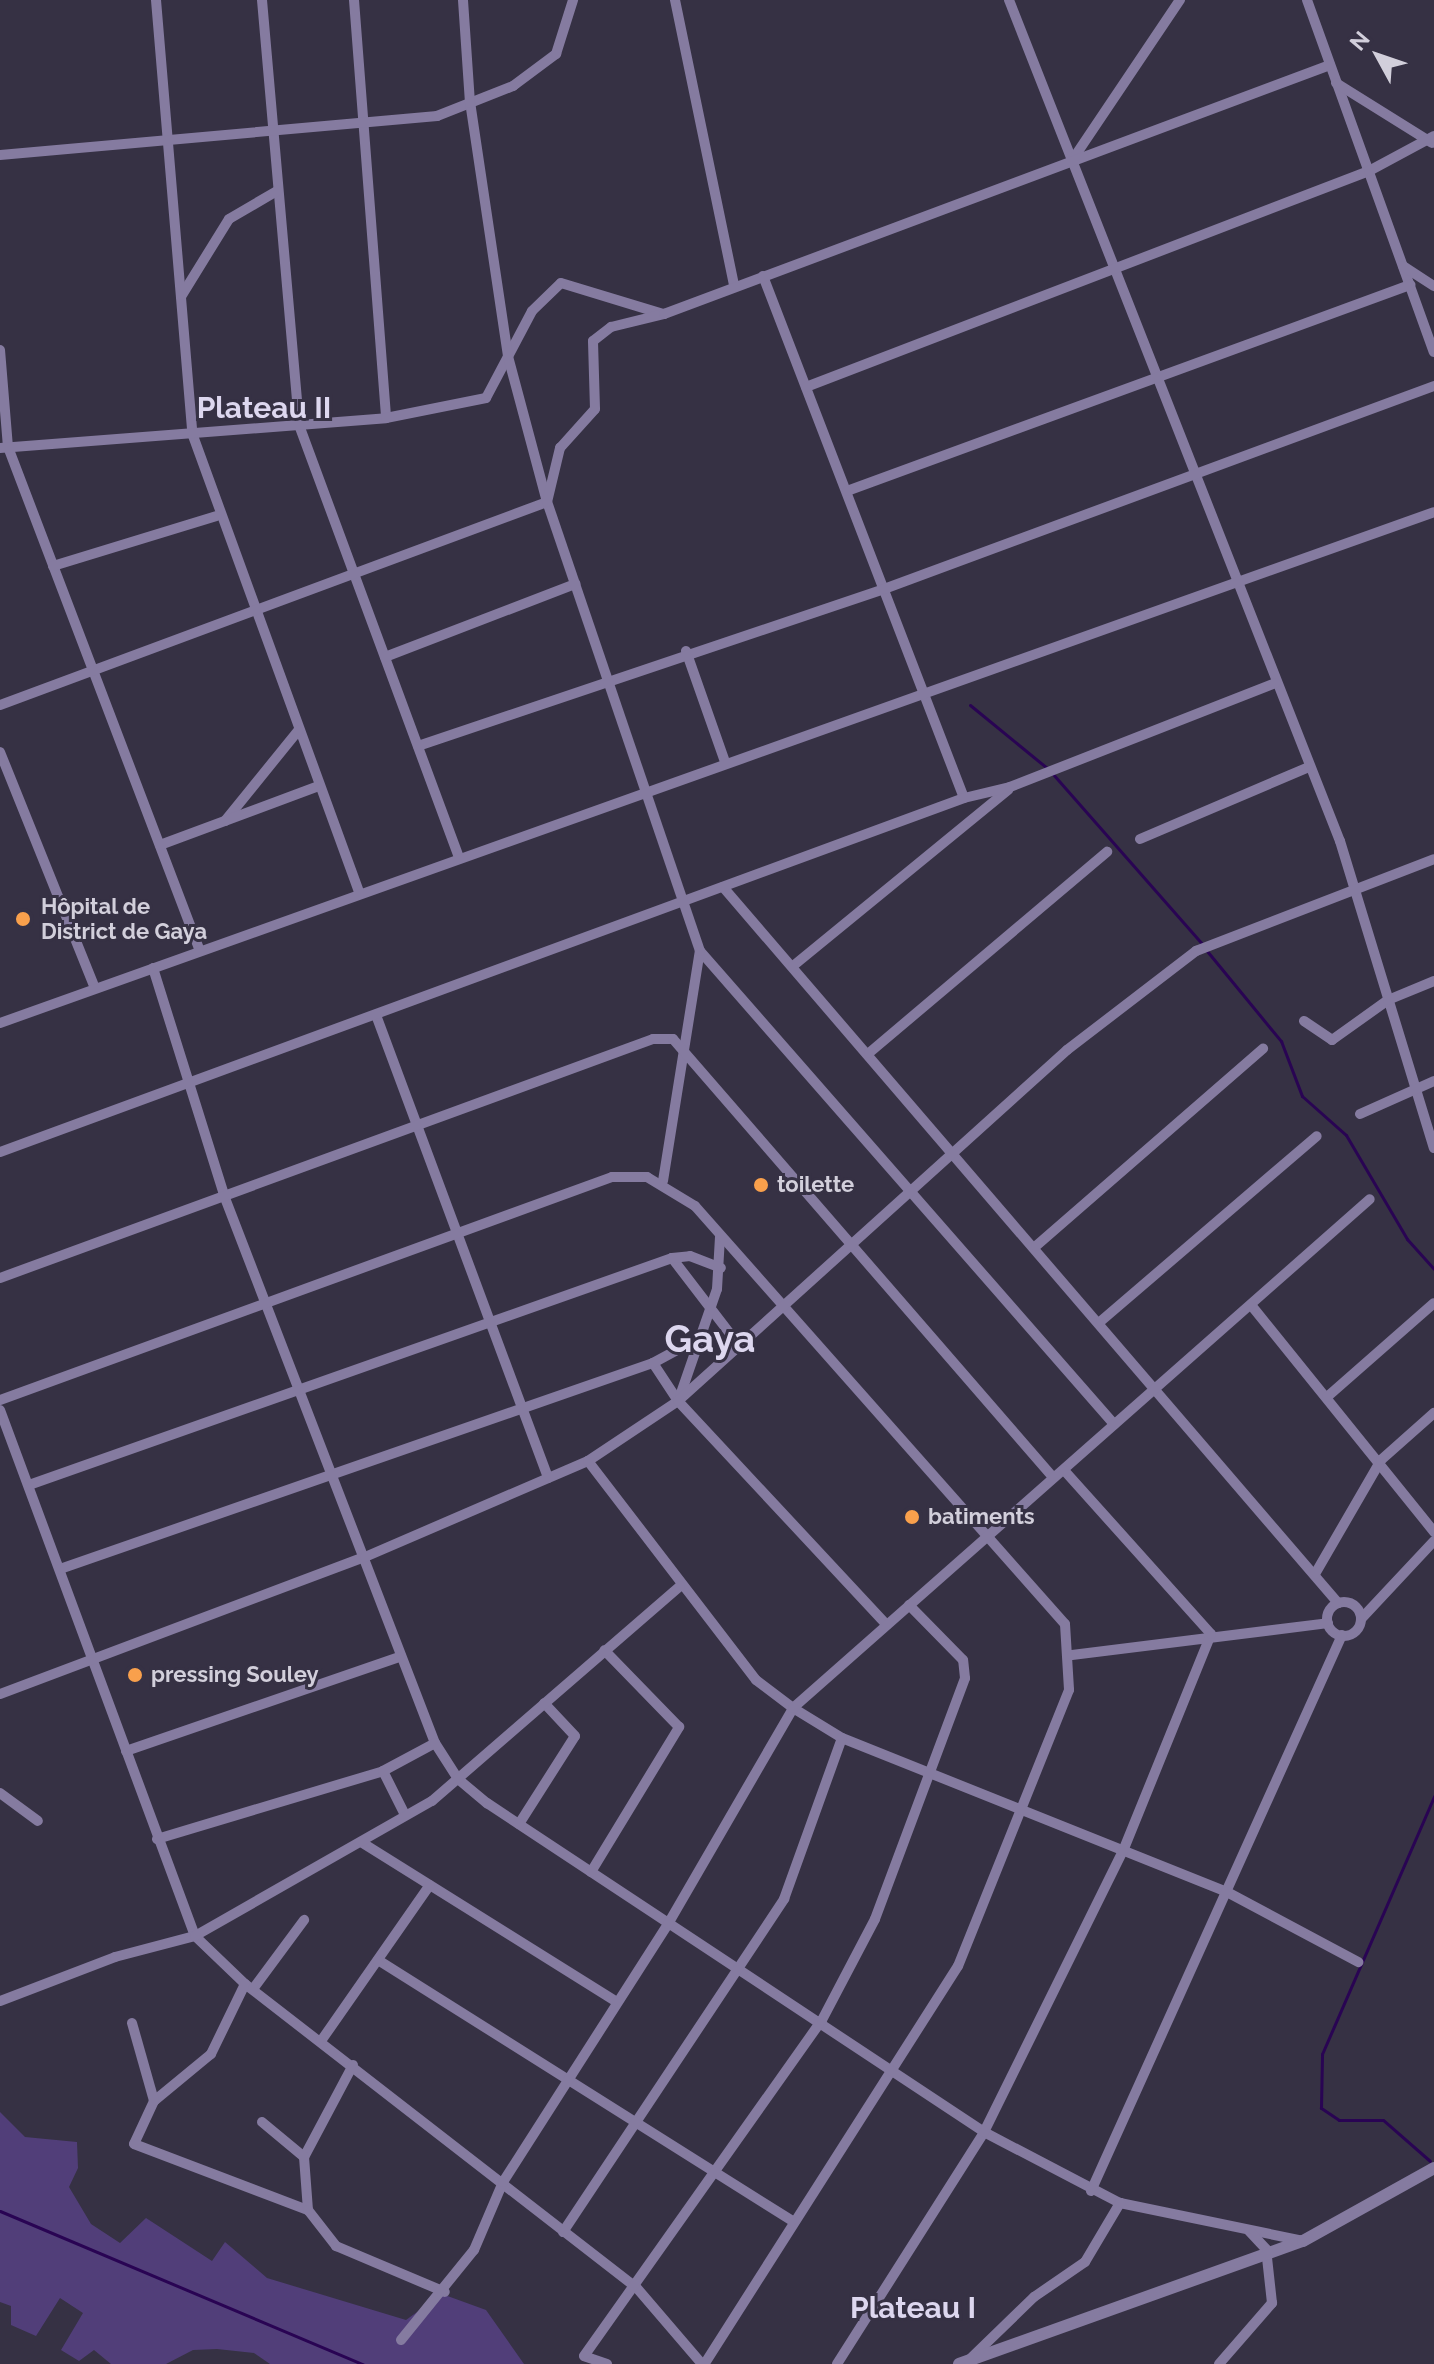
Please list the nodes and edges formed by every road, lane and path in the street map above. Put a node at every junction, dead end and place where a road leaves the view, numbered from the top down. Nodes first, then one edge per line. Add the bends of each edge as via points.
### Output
1 (156, 0) edge
2 (262, 0) edge
3 (354, 0) edge
4 (463, 0) edge
5 (573, 0) edge
6 (675, 0) edge
7 (1009, 0) edge
8 (1180, 0) edge
9 (1307, 0) edge
10 (1330, 65) junction
11 (1336, 83) junction
12 (470, 103) junction
13 (363, 126) junction
14 (272, 128) junction
15 (167, 136) junction
16 (1433, 141) edge
17 (0, 155) edge
18 (1072, 161) junction
19 (1369, 171) junction
20 (277, 191) junction
21 (1403, 266) junction
22 (1114, 269) junction
23 (763, 276) junction
24 (1410, 285) junction
25 (734, 286) junction
26 (1434, 286) edge
27 (181, 296) junction
28 (664, 314) junction
29 (0, 350) edge
30 (1434, 352) edge
31 (508, 356) junction
32 (1155, 375) junction
33 (1434, 386) edge
34 (806, 387) junction
35 (386, 418) junction
36 (299, 425) junction
37 (192, 433) junction
38 (4, 447) edge
39 (1194, 474) junction
40 (847, 491) junction
41 (547, 502) junction
42 (1434, 512) edge
43 (217, 516) junction
44 (53, 566) junction
45 (354, 574) junction
46 (1235, 578) junction
47 (575, 584) junction
48 (884, 589) junction
49 (254, 611) junction
50 (686, 651) junction
51 (385, 657) junction
52 (93, 671) junction
53 (608, 678) junction
54 (1275, 683) junction
55 (923, 691) junction
56 (0, 705) edge
57 (298, 731) junction
58 (418, 746) junction
59 (0, 752) edge
60 (725, 762) junction
61 (1309, 767) junction
62 (319, 786) junction
63 (1010, 787) junction
64 (647, 790) junction
65 (964, 798) junction
66 (225, 821) junction
67 (1140, 839) dead end
68 (160, 845) junction
69 (1107, 852) dead end
70 (459, 858) junction
71 (1434, 859) edge
72 (723, 887) junction
73 (359, 893) junction
74 (1354, 894) junction
75 (686, 901) junction
76 (200, 951) junction
77 (700, 951) junction
78 (793, 966) junction
79 (153, 968) junction
80 (1434, 981) edge
81 (95, 988) junction
82 (1388, 1000) junction
83 (376, 1015) junction
84 (1304, 1021) dead end
85 (0, 1023) edge
86 (1263, 1049) dead end
87 (682, 1050) junction
88 (869, 1053) junction
89 (1434, 1081) edge
90 (186, 1085) junction
91 (1414, 1089) junction
92 (1360, 1114) dead end
93 (417, 1130) junction
94 (1317, 1136) dead end
95 (1434, 1148) edge
96 (0, 1152) edge
97 (951, 1155) junction
98 (663, 1181) junction
99 (912, 1191) junction
100 (225, 1198) junction
101 (1370, 1199) dead end
102 (456, 1232) junction
103 (720, 1237) junction
104 (848, 1244) junction
105 (1036, 1246) junction
106 (672, 1258) junction
107 (721, 1268) junction
108 (0, 1278) edge
109 (267, 1302) junction
110 (781, 1302) junction
111 (1434, 1303) edge
112 (1251, 1305) junction
113 (710, 1310) junction
114 (488, 1317) junction
115 (1101, 1321) junction
116 (703, 1336) junction
117 (738, 1344) junction
118 (653, 1363) junction
119 (299, 1385) junction
120 (1155, 1390) junction
121 (1327, 1397) junction
122 (0, 1400) edge
123 (678, 1401) junction
124 (521, 1405) junction
125 (0, 1410) edge
126 (1434, 1413) edge
127 (1114, 1424) junction
128 (1381, 1460) junction
129 (588, 1461) junction
130 (1064, 1470) junction
131 (333, 1471) junction
132 (1052, 1476) junction
133 (548, 1478) junction
134 (29, 1485) junction
135 (1434, 1532) edge
136 (988, 1536) junction
137 (1434, 1541) edge
138 (365, 1557) junction
139 (60, 1569) junction
140 (1315, 1574) junction
141 (680, 1586) junction
142 (1338, 1603) junction
143 (909, 1605) junction
144 (1361, 1619) junction
145 (1328, 1623) junction
146 (887, 1625) junction
147 (1211, 1634) junction
148 (1342, 1635) junction
149 (604, 1650) junction
150 (93, 1655) junction
151 (1072, 1655) junction
152 (399, 1657) junction
153 (0, 1694) edge
154 (544, 1703) junction
155 (793, 1708) junction
156 (842, 1738) junction
157 (435, 1743) junction
158 (126, 1751) junction
159 (383, 1771) junction
160 (928, 1773) junction
161 (458, 1779) junction
162 (0, 1793) edge
163 (405, 1815) junction
164 (1023, 1815) junction
165 (38, 1821) dead end
166 (519, 1824) junction
167 (157, 1839) junction
168 (361, 1842) junction
169 (1123, 1851) junction
170 (591, 1872) junction
171 (430, 1885) junction
172 (1227, 1892) junction
173 (304, 1920) dead end
174 (668, 1924) junction
175 (195, 1936) junction
176 (378, 1960) junction
177 (1358, 1962) dead end
178 (739, 1968) junction
179 (249, 1986) junction
180 (614, 2000) junction
181 (0, 2001) edge
182 (822, 2020) junction
183 (132, 2023) dead end
184 (321, 2041) junction
185 (353, 2065) junction
186 (896, 2070) junction
187 (568, 2076) junction
188 (154, 2101) junction
189 (262, 2122) dead end
190 (636, 2122) junction
191 (984, 2132) junction
192 (304, 2157) junction
193 (1434, 2168) edge
194 (717, 2172) junction
195 (503, 2182) junction
196 (1091, 2191) junction
197 (1120, 2203) junction
198 (308, 2210) junction
199 (792, 2221) junction
200 (1247, 2230) junction
201 (563, 2232) junction
202 (1303, 2241) junction
203 (1266, 2249) junction
204 (636, 2287) junction
205 (445, 2292) junction
206 (401, 2340) dead end
207 (971, 2358) junction
208 (607, 2364) edge
209 (703, 2364) edge
210 (837, 2364) edge
211 (959, 2364) edge
212 (1219, 2364) edge

1 - 15 street
2 - 14 street
3 - 13 street
4 - 12 street
5 - 12 street via 556,54 513,86
6 - 25 street
7 - 18 street
8 - 18 street
9 - 10 street
10 - 11 street
10 - 18 street
11 - 16 street
11 - 19 street
12 - 13 street via 437,116
12 - 31 street
13 - 14 street
13 - 35 street
14 - 15 street
14 - 20 street
15 - 17 street
15 - 27 street
16 - 19 street
18 - 22 street
18 - 23 street
19 - 21 street
19 - 22 street
20 - 27 street via 229,219
20 - 36 street
21 - 24 street
21 - 26 street
22 - 32 street
22 - 34 street
23 - 25 street
23 - 34 street
24 - 30 street
24 - 32 street
25 - 28 street
27 - 37 street
28 - 31 street via 561,283 532,311
28 - 41 street via 611,327 593,341 595,409 560,448
29 - 38 street
31 - 35 street via 486,398
31 - 41 street
32 - 39 street
32 - 40 street
33 - 39 street
34 - 40 street
35 - 36 street
36 - 37 street
36 - 45 street
37 - 38 street
37 - 43 street
38 - 44 street
39 - 46 street
39 - 48 street
40 - 48 street
41 - 45 street
41 - 47 street
42 - 46 street
43 - 44 street
43 - 49 street
44 - 52 street
45 - 49 street
45 - 51 street
46 - 54 street
46 - 55 street
47 - 51 street
47 - 53 street
48 - 50 street
48 - 55 street
49 - 52 street
49 - 57 street
50 - 53 street
50 - 60 street
51 - 58 street
52 - 56 street
52 - 68 street
53 - 58 street
53 - 64 street
54 - 61 street
54 - 63 street
55 - 60 street
55 - 65 street
57 - 62 street
57 - 66 street
58 - 70 street
59 - 81 street
60 - 64 street
61 - 67 street
61 - 74 street
62 - 66 street
62 - 73 street
63 - 65 street
63 - 78 street
64 - 70 street
64 - 75 street
65 - 72 street
66 - 68 street
68 - 76 street
69 - 88 street
70 - 73 street
71 - 74 street
72 - 75 street
72 - 78 street
73 - 76 street
74 - 82 street
74 - 97 street via 1196,951 1067,1050
75 - 77 street
75 - 83 street
76 - 79 street
77 - 87 street
77 - 99 street
78 - 88 street
79 - 81 street
79 - 90 street
80 - 82 street
81 - 85 street
82 - 84 street via 1332,1040
82 - 91 street
83 - 90 street
83 - 93 street
86 - 105 street
87 - 93 street via 673,1039 653,1039
87 - 98 street
87 - 104 street
88 - 97 street
89 - 91 street
90 - 96 street
90 - 100 street
91 - 92 street
91 - 95 street
93 - 100 street
93 - 102 street
94 - 115 street
97 - 99 street
97 - 105 street
98 - 102 street via 612,1177
98 - 103 street
99 - 104 street
99 - 127 street
100 - 108 street
100 - 109 street
101 - 112 street
102 - 109 street
102 - 114 street
103 - 107 street
103 - 110 street
104 - 110 street
104 - 132 street
105 - 115 street
106 - 107 street via 690,1256
106 - 113 street
106 - 114 street
107 - 113 street
109 - 119 street
109 - 122 street
110 - 117 street
110 - 136 street
111 - 121 street
112 - 120 street
112 - 121 street
113 - 116 street
113 - 117 street
114 - 119 street
114 - 124 street
115 - 120 street
116 - 118 street
116 - 123 street
117 - 123 street
118 - 123 street
118 - 124 street
119 - 131 street
119 - 134 street
120 - 127 street
120 - 140 street
121 - 128 street
123 - 129 street
123 - 146 street
124 - 131 street
124 - 133 street
125 - 134 street
126 - 128 street
127 - 130 street
128 - 135 street
128 - 140 street
129 - 133 street
129 - 141 street
130 - 132 street
130 - 147 street
131 - 138 street
131 - 139 street
132 - 136 street
133 - 138 street
134 - 139 street
136 - 143 street
136 - 151 street via 1065,1624
137 - 144 street
138 - 150 street
138 - 152 street
139 - 150 street
140 - 142 street
141 - 149 street
141 - 155 street via 756,1680
142 - 144 street via 1354,1605
142 - 145 street
143 - 146 street
143 - 160 street via 963,1660 965,1678
144 - 148 street
145 - 147 street
145 - 148 street
146 - 155 street
147 - 151 street
147 - 169 street
148 - 172 street
149 - 154 street
149 - 170 street via 679,1727
150 - 153 street
150 - 158 street
151 - 164 street via 1069,1690
152 - 157 street
152 - 158 street
154 - 161 street
154 - 166 street via 575,1736
155 - 156 street
155 - 174 street
156 - 160 street
156 - 178 street via 784,1899
157 - 159 street
157 - 161 street
158 - 167 street
159 - 163 street
159 - 167 street
160 - 164 street
160 - 182 street via 875,1919
161 - 163 street
161 - 166 street
162 - 165 street
163 - 168 street
164 - 169 street
164 - 186 street via 958,1966
166 - 170 street
167 - 175 street
168 - 171 street
168 - 175 street
169 - 172 street
169 - 191 street
170 - 174 street
171 - 176 street
171 - 180 street
172 - 177 street
172 - 196 street
173 - 179 street
174 - 178 street
174 - 180 street
175 - 179 street
175 - 181 street via 115,1957
176 - 184 street
176 - 187 street
178 - 182 street
178 - 190 street
179 - 184 street
179 - 188 street via 211,2054
180 - 187 street
182 - 186 street
182 - 194 street
183 - 188 street
184 - 185 street
185 - 192 street
185 - 195 street
186 - 191 street
186 - 199 street
187 - 190 street
187 - 195 street
188 - 198 street via 134,2138 138,2147
189 - 192 street
190 - 194 street
190 - 201 street
191 - 196 street
191 - 210 street
192 - 198 street
193 - 202 street
194 - 199 street
194 - 204 street
195 - 201 street
195 - 205 street via 474,2250
196 - 197 street
197 - 200 street
197 - 207 street via 1085,2262 1034,2297
198 - 205 street via 336,2246
199 - 209 street
200 - 202 street
200 - 203 street
201 - 204 street
202 - 203 street
203 - 207 street
203 - 212 street via 1272,2303
204 - 208 street via 584,2356
204 - 209 street
205 - 206 street
207 - 211 street

